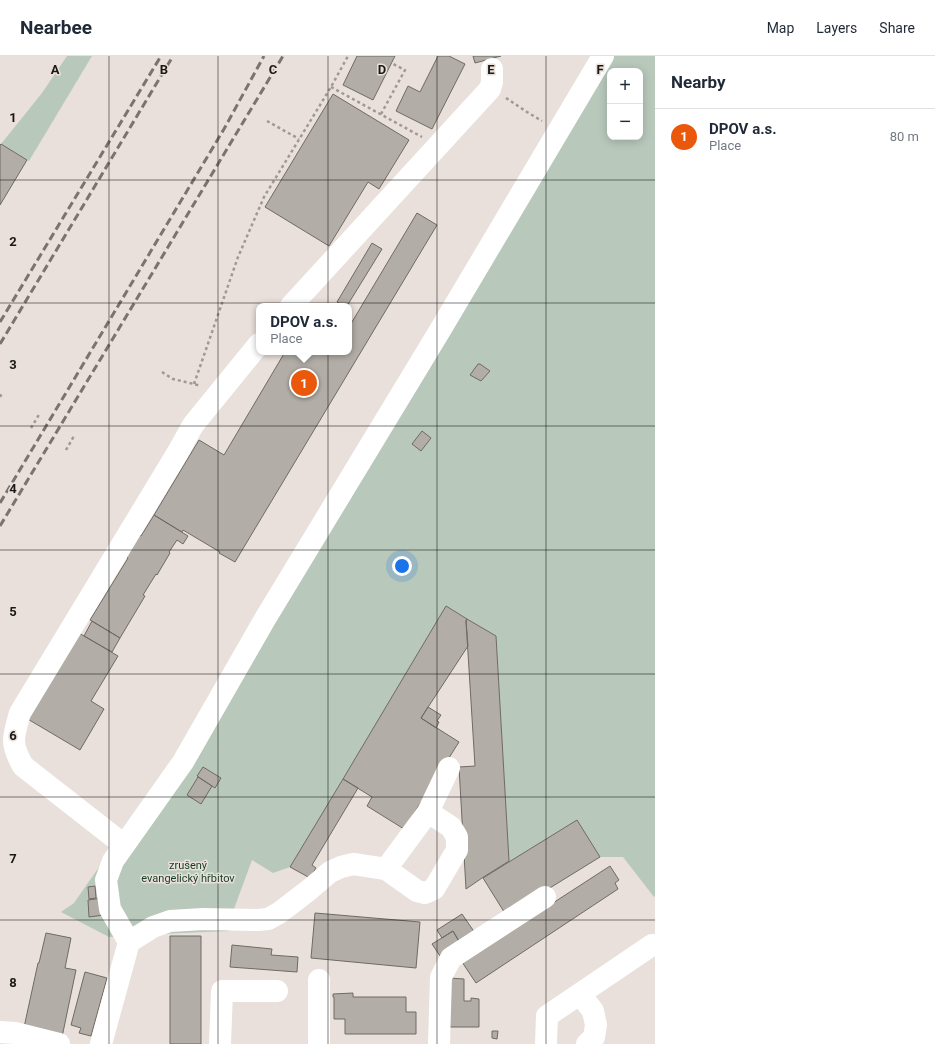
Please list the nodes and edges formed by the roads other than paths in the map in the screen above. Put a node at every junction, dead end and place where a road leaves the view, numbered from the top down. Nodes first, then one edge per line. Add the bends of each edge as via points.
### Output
1 (603, 56) edge
2 (491, 78) road end
3 (294, 303) edge
4 (256, 348) edge
5 (449, 768) dead end
6 (428, 812) junction
7 (124, 845) junction
8 (386, 869) junction
9 (544, 897) dead end
10 (129, 942) junction
11 (655, 945) edge
12 (319, 980) dead end
13 (277, 991) dead end
14 (580, 994) junction
15 (0, 1032) edge
16 (59, 1044) edge
17 (101, 1044) edge
18 (220, 1044) edge
19 (319, 1044) edge
20 (439, 1044) edge
21 (546, 1044) edge
22 (587, 1044) edge

1 - 7 lane via 269,612 184,762
2 - 3 lane via 437,146
4 - 7 lane via 193,425 20,713 14,737 16,753 23,766
5 - 6 lane
6 - 8 lane
6 - 8 lane via 451,827 457,837 457,850 434,889 425,893 417,891
7 - 10 lane via 113,860 106,880 110,909
8 - 10 lane via 353,864 341,867 330,872 268,919 170,921 153,927
9 - 20 lane via 451,958 441,977
10 - 17 lane
11 - 14 lane
12 - 19 lane
13 - 18 lane via 222,991
14 - 21 lane via 547,1016
14 - 22 lane via 593,1011 596,1025 594,1037
15 - 16 lane via 15,1033

